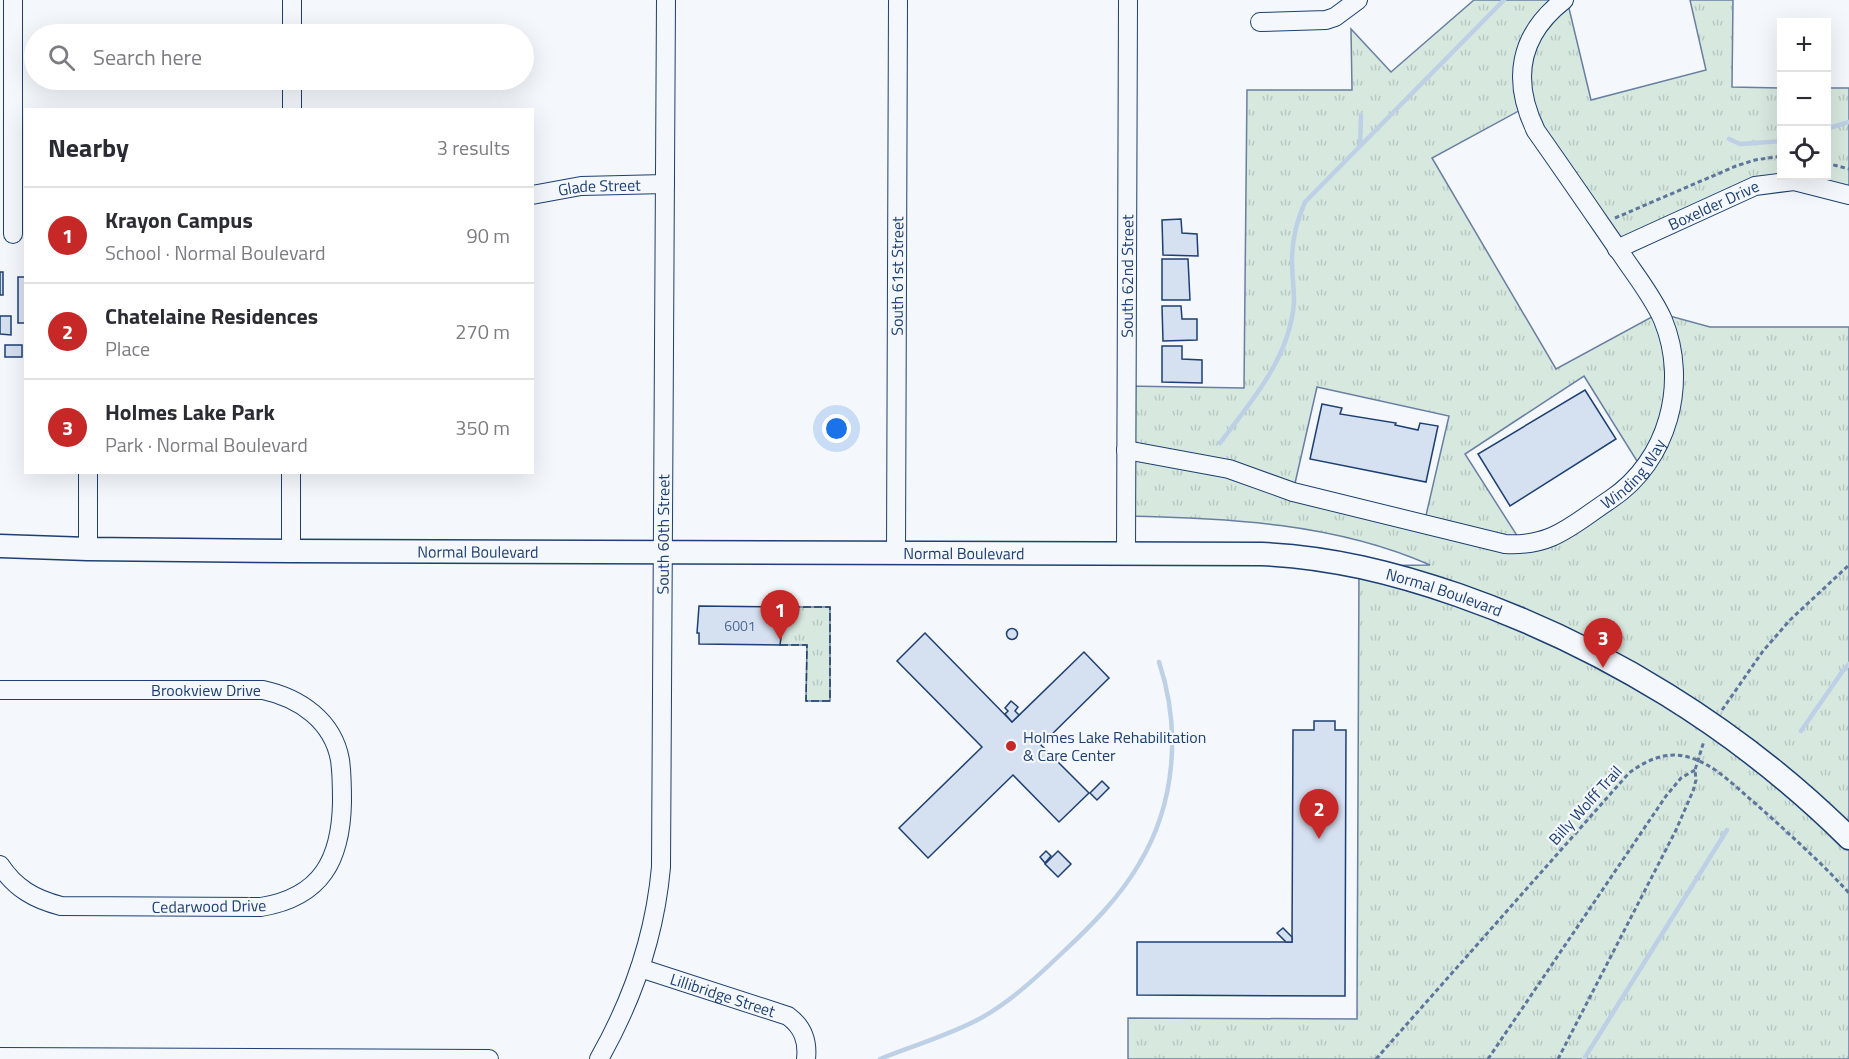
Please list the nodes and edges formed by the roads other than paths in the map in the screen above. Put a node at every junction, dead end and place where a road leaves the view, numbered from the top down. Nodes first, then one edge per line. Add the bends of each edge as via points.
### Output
1 (13, 0) edge
2 (292, 0) edge
3 (666, 0) edge
4 (898, 0) edge
5 (1128, 0) edge
6 (1358, 0) edge
7 (1564, 0) edge
8 (1260, 22) dead end
9 (292, 24) edge
10 (292, 90) edge
11 (292, 108) edge
12 (665, 184) junction
13 (534, 195) edge
14 (1849, 195) edge
15 (13, 234) edge
16 (1617, 249) junction
17 (1126, 450) junction
18 (88, 474) edge
19 (291, 474) edge
20 (0, 546) edge
21 (88, 549) junction
22 (291, 551) junction
23 (664, 552) junction
24 (896, 554) junction
25 (1126, 554) junction
26 (0, 690) edge
27 (342, 798) joint
28 (1849, 838) edge
29 (0, 865) edge
30 (640, 968) junction
31 (0, 1057) edge
32 (26, 1058) edge
33 (489, 1059) edge
34 (599, 1059) edge
35 (806, 1059) edge

1 - 15 street
2 - 9 street
3 - 12 street, South 60th Street
4 - 24 street, South 61st Street
5 - 17 street, South 62nd Street
6 - 8 street via 1326,20
7 - 16 street, Winding Way via 1538,25 1529,42 1521,75 1527,113
10 - 11 street
12 - 13 street, Glade Street via 582,186
12 - 23 street, South 60th Street
14 - 16 street, Boxelder Drive via 1794,181 1755,186
16 - 17 street, Winding Way via 1654,304 1671,344 1674,393 1669,416 1661,439 1634,479 1616,496 1541,542 1505,544 1293,492 1229,469
17 - 25 street, South 62nd Street
18 - 21 street
19 - 22 street
20 - 21 main road, Normal Boulevard
21 - 22 main road, Normal Boulevard
22 - 23 main road, Normal Boulevard
23 - 24 main road, Normal Boulevard
23 - 30 street, South 60th Street via 661,867 656,908
24 - 25 main road, Normal Boulevard
25 - 28 main road, Normal Boulevard via 1285,555 1327,560 1388,573 1485,605 1566,639 1638,677 1712,724 1766,763
26 - 27 street, Brookview Drive via 278,693 304,705 327,729 340,760
27 - 29 street, Cedarwood Drive via 338,844 323,874 294,898 276,905 75,908 42,901 25,892
30 - 34 street, South 60th Street
30 - 35 street, Lillibridge Street via 788,1016 802,1029
31 - 32 street
32 - 33 street

